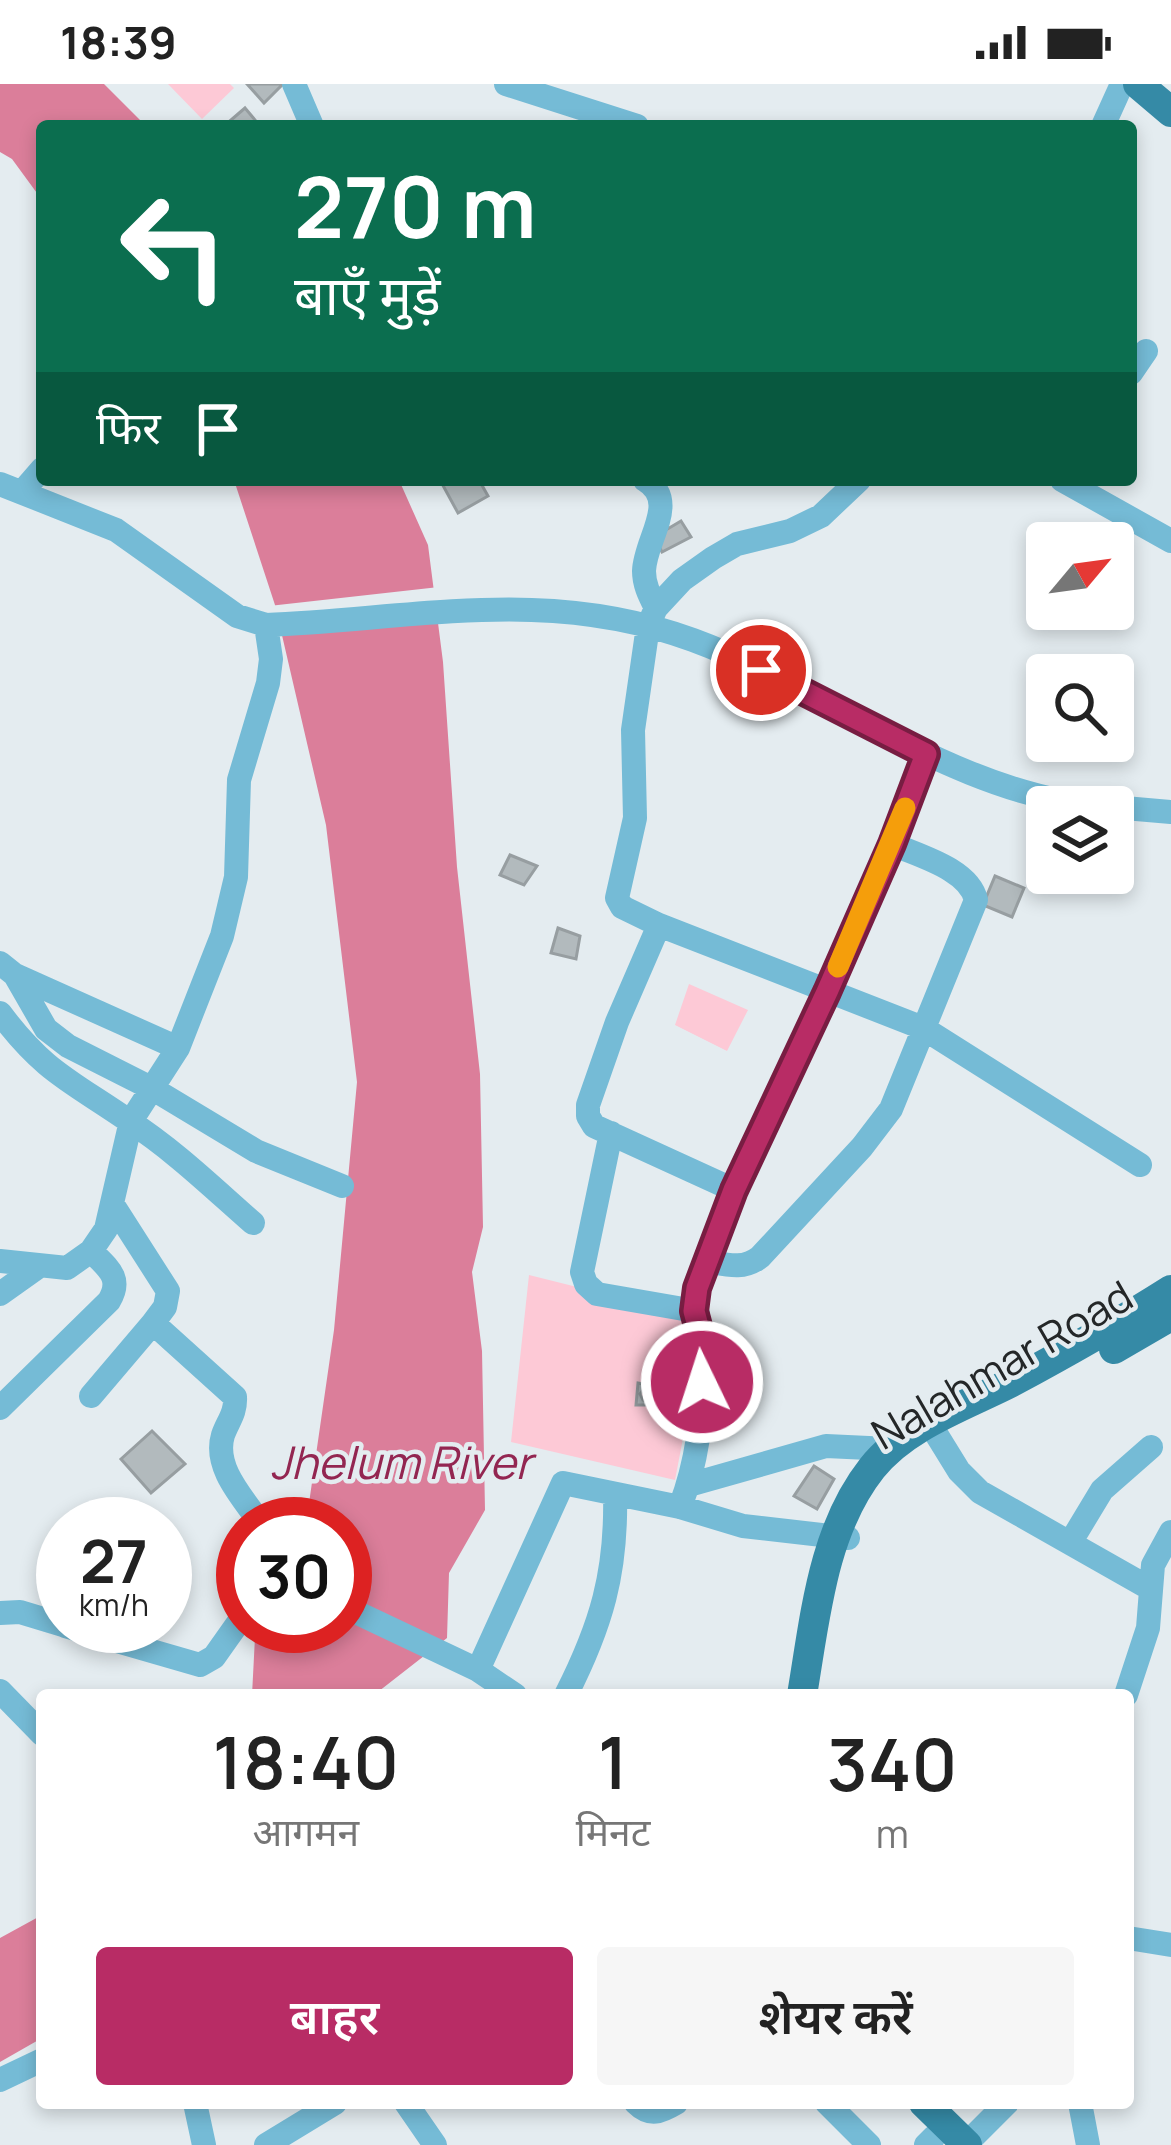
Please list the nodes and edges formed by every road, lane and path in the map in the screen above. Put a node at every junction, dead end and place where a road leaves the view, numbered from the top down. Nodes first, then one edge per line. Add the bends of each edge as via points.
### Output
1 (294, 84) edge
2 (506, 84) edge
3 (1122, 84) edge
4 (1138, 84) edge
5 (1171, 112) edge
6 (309, 120) edge
7 (618, 120) edge
8 (1105, 120) edge
9 (1146, 351) dead end
10 (1137, 364) edge
11 (654, 486) edge
12 (853, 486) edge
13 (1076, 486) edge
14 (11, 488) edge
15 (1171, 541) edge
16 (652, 617) junction
17 (266, 625) junction
18 (926, 754) junction
19 (1026, 790) edge
20 (1134, 809) edge
21 (1171, 812) edge
22 (892, 844) junction
23 (659, 925) junction
24 (7, 969) edge
25 (827, 992) junction
26 (0, 1013) edge
27 (923, 1028) junction
28 (178, 1048) junction
29 (153, 1089) junction
30 (130, 1121) junction
31 (611, 1133) junction
32 (1140, 1165) dead end
33 (342, 1186) dead end
34 (734, 1190) junction
35 (113, 1205) junction
36 (253, 1223) dead end
37 (91, 1252) junction
38 (707, 1261) junction
39 (0, 1262) edge
40 (38, 1267) junction
41 (1171, 1290) edge
42 (0, 1294) edge
43 (694, 1311) junction
44 (1171, 1316) edge
45 (152, 1323) junction
46 (92, 1396) dead end
47 (0, 1408) edge
48 (935, 1432) junction
49 (1151, 1447) dead end
50 (890, 1449) junction
51 (615, 1494) junction
52 (685, 1496) junction
53 (244, 1497) edge
54 (1171, 1532) edge
55 (843, 1537) junction
56 (1070, 1543) junction
57 (1151, 1589) junction
58 (0, 1613) edge
59 (36, 1617) edge
60 (372, 1620) edge
61 (1160, 1633) edge
62 (158, 1653) edge
63 (217, 1653) edge
64 (470, 1667) junction
65 (505, 1689) edge
66 (569, 1689) edge
67 (803, 1689) edge
68 (819, 1689) edge
69 (1129, 1689) edge
70 (0, 1691) edge
71 (36, 1728) edge
72 (1134, 1939) edge
73 (1171, 1945) edge
74 (36, 2063) edge
75 (0, 2080) edge
76 (196, 2109) edge
77 (325, 2109) edge
78 (410, 2109) edge
79 (832, 2109) edge
80 (904, 2109) edge
81 (930, 2109) edge
82 (1001, 2109) edge
83 (1081, 2109) edge
84 (934, 2142) edge
85 (966, 2144) edge
86 (204, 2145) edge
87 (266, 2145) edge
88 (436, 2145) edge
89 (869, 2145) edge
90 (1088, 2145) edge

1 - 6 street
2 - 7 street
3 - 8 street
4 - 5 main road
9 - 10 street
11 - 16 street via 662,504 644,573
12 - 16 street via 821,516 713,558
13 - 15 street
14 - 17 street via 116,530 237,616
16 - 17 street via 482,607
16 - 18 street
16 - 23 street via 633,730 635,818 617,898
17 - 28 street via 271,659 239,780 236,877 222,937
18 - 19 street
18 - 22 street
20 - 21 street
22 - 25 street
22 - 27 street via 964,878 976,900
23 - 25 street
23 - 31 street via 588,1105 594,1126
24 - 28 street
24 - 29 street via 46,1029
25 - 27 street
25 - 34 street
26 - 30 street via 53,1073
27 - 32 street
27 - 38 street via 891,1109 774,1243 750,1265
28 - 29 street
29 - 30 street
29 - 33 street via 256,1151
30 - 35 street
30 - 36 street
31 - 34 street
31 - 43 street via 586,1284 597,1294
34 - 38 street
35 - 37 street
35 - 45 street via 168,1291
37 - 40 street via 67,1268
37 - 47 street via 116,1278 109,1301
38 - 43 street
39 - 40 street
40 - 42 street
41 - 48 main road, Nalahmar Road
43 - 52 street via 704,1349
44 - 48 main road, Nalahmar Road
45 - 46 street
45 - 53 street via 235,1397 224,1466
48 - 50 main road
48 - 55 main road, Nalahmar Road via 888,1473
48 - 56 street via 980,1492
49 - 56 street via 1102,1490
50 - 52 street via 826,1446
50 - 55 main road via 870,1470
51 - 52 street
51 - 64 street via 563,1483
51 - 66 street via 603,1614
52 - 55 street via 743,1526
54 - 57 street via 1153,1565
55 - 67 main road via 819,1593
55 - 68 main road, Nalahmar Road
56 - 57 street
57 - 61 street
58 - 59 street
60 - 64 street
61 - 69 street
62 - 63 street via 200,1665
64 - 65 street
70 - 71 street
72 - 73 street
74 - 75 street
76 - 86 street
77 - 87 street
78 - 88 street
79 - 89 street
80 - 84 main road
81 - 85 main road
82 - 85 street
83 - 90 street

